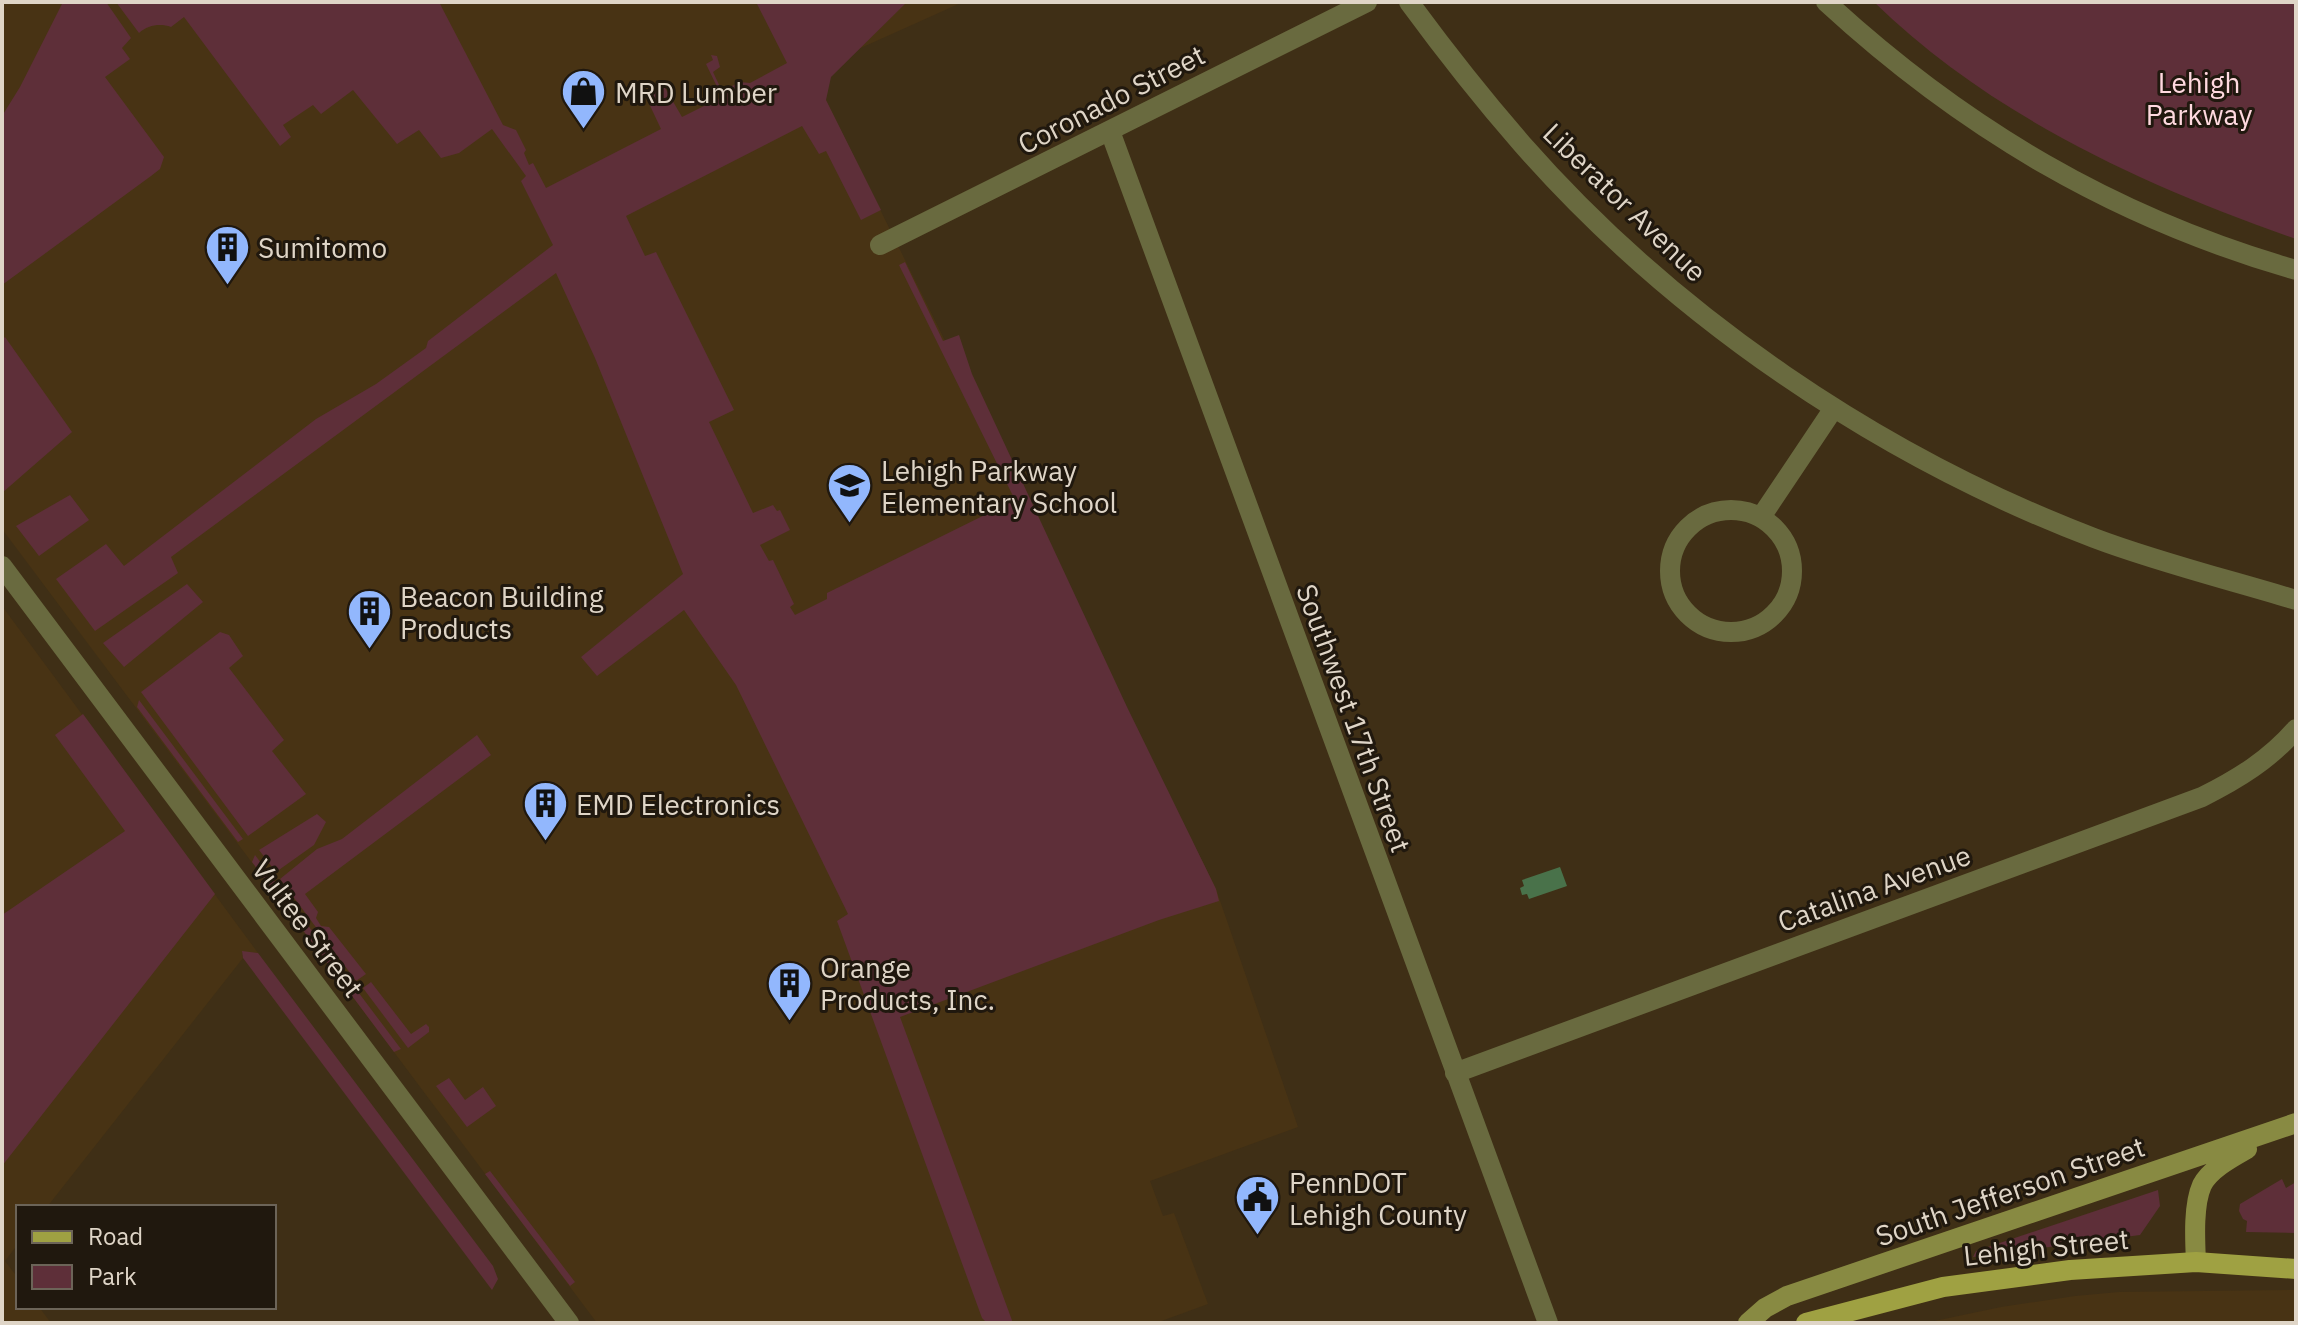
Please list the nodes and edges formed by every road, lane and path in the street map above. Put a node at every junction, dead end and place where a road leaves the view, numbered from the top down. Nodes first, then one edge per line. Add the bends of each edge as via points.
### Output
1 (1367, 2) edge
2 (1409, 2) edge
3 (1826, 2) edge
4 (1110, 131) junction
5 (880, 245) dead end
6 (2296, 270) edge
7 (1834, 408) junction
8 (1761, 517) junction
9 (2, 566) edge
10 (2296, 600) edge
11 (2296, 729) edge
12 (1455, 1073) junction
13 (2296, 1124) edge
14 (2196, 1262) junction
15 (2296, 1269) edge
16 (569, 1323) edge
17 (1548, 1323) edge
18 (1748, 1323) edge
19 (1806, 1323) edge

1 - 4 street, Coronado Street
2 - 7 street, Liberator Avenue via 1524,146 1595,219 1710,320
3 - 6 street via 1934,94 2054,171 2183,233
4 - 5 street, Coronado Street
4 - 12 street, Southwest 17th Street
7 - 8 street
7 - 10 street, Liberator Avenue via 1931,464 2096,539
8 - 8 street via 1743,510 1704,515 1677,542 1670,580 1676,599 1705,626 1746,631 1765,623 1790,589 1788,548
9 - 16 street, Vultee Street
11 - 12 street, Catalina Avenue via 2267,758 2202,797
12 - 17 street, Southwest 17th Street
13 - 14 main road, South Jefferson Street via 2229,1159 2203,1184 2195,1224
13 - 18 main road, South Jefferson Street via 1787,1296
14 - 15 main road, Lehigh Street
14 - 19 main road, Lehigh Street via 2070,1270 1943,1287

